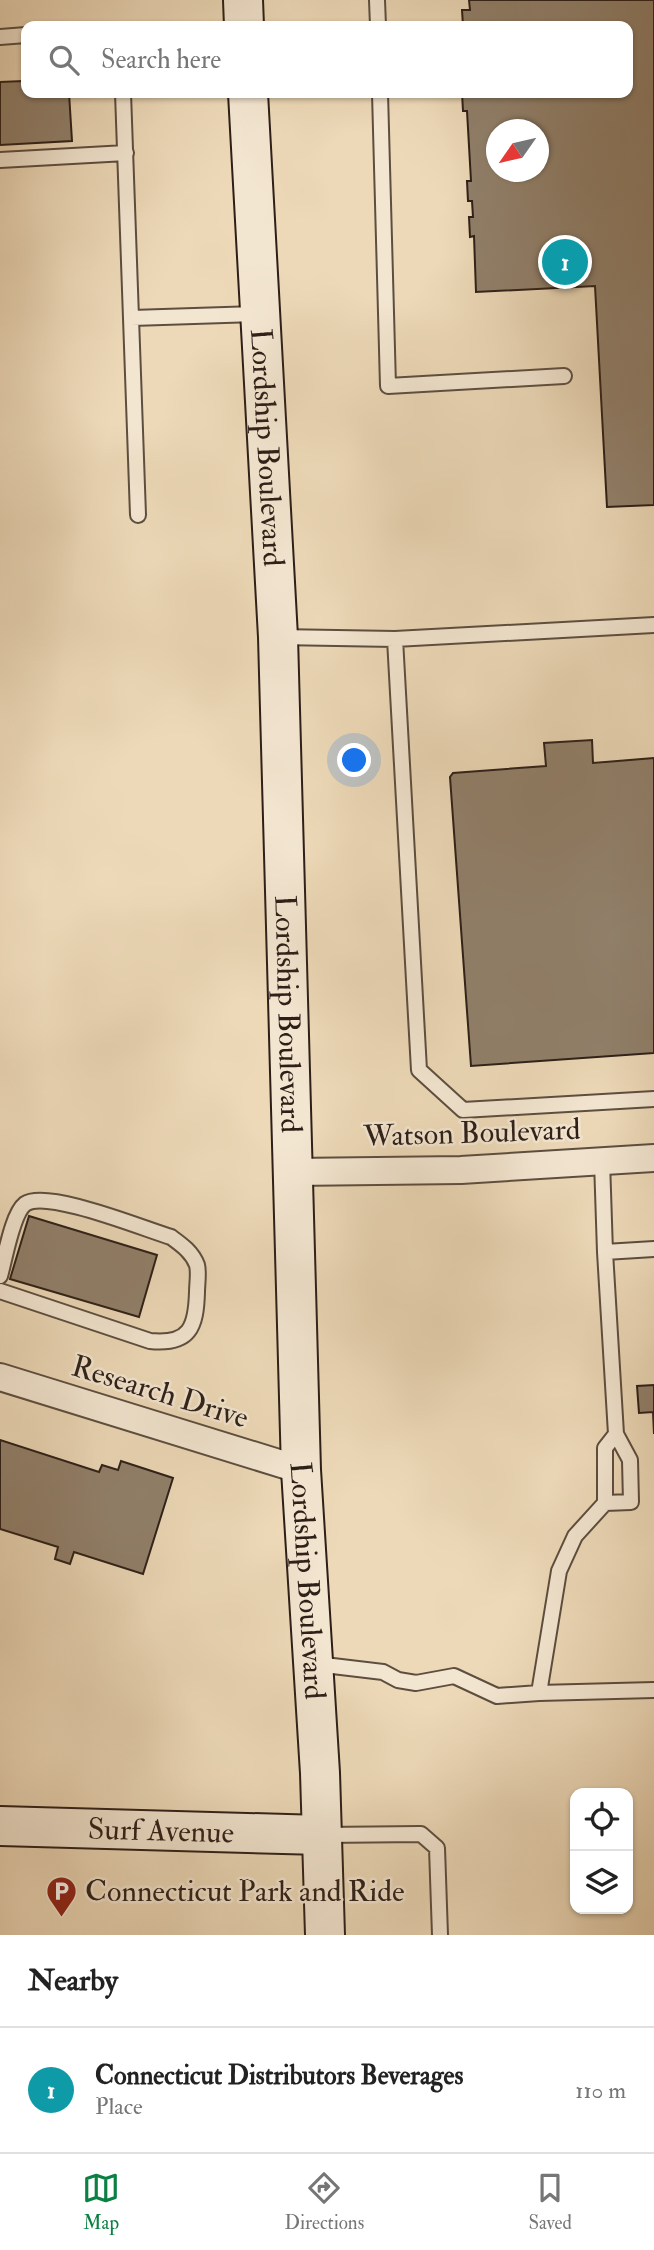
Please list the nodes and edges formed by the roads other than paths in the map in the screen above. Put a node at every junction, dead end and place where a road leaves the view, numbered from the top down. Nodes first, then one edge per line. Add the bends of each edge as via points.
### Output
1 (243, 0) edge
2 (377, 0) edge
3 (244, 21) edge
4 (378, 21) edge
5 (21, 35) edge
6 (0, 37) edge
7 (123, 98) edge
8 (248, 98) edge
9 (380, 98) edge
10 (126, 153) junction
11 (0, 160) edge
12 (259, 314) junction
13 (132, 318) junction
14 (564, 376) dead end
15 (138, 515) dead end
16 (654, 625) edge
17 (278, 637) junction
18 (395, 639) junction
19 (654, 1099) edge
20 (654, 1158) edge
21 (602, 1161) junction
22 (293, 1172) junction
23 (654, 1249) edge
24 (605, 1252) junction
25 (0, 1276) edge
26 (0, 1291) edge
27 (0, 1377) edge
28 (616, 1434) junction
29 (301, 1470) junction
30 (606, 1503) junction
31 (313, 1663) junction
32 (654, 1690) edge
33 (539, 1693) junction
34 (0, 1826) edge
35 (321, 1835) junction
36 (325, 1935) edge
37 (440, 1935) edge

1 - 3 main road
2 - 4 lane
5 - 6 lane
7 - 10 lane
8 - 12 main road, Lordship Boulevard
9 - 14 lane via 388,386
10 - 11 lane
10 - 13 lane
12 - 13 lane
12 - 17 main road, Lordship Boulevard
13 - 15 lane
16 - 18 lane
17 - 18 lane
17 - 22 main road, Lordship Boulevard
18 - 19 lane via 419,1070 463,1110
20 - 21 street, Watson Boulevard
21 - 22 street, Watson Boulevard via 461,1170
21 - 24 lane
22 - 29 main road, Lordship Boulevard
23 - 24 lane
24 - 28 lane
25 - 26 lane via 18,1214 37,1199 60,1201 171,1237 186,1248 198,1267 196,1318 177,1339 163,1342
27 - 29 street, Research Drive
28 - 30 lane via 605,1448
28 - 30 lane via 629,1460 631,1502
29 - 31 main road, Lordship Boulevard
30 - 33 lane via 575,1535 559,1571
31 - 33 lane via 383,1672 416,1683 454,1676 498,1696
31 - 35 main road, Lordship Boulevard
32 - 33 lane
34 - 35 main road, Surf Avenue
35 - 36 main road, Lordship Boulevard
35 - 37 lane via 421,1834 437,1848

